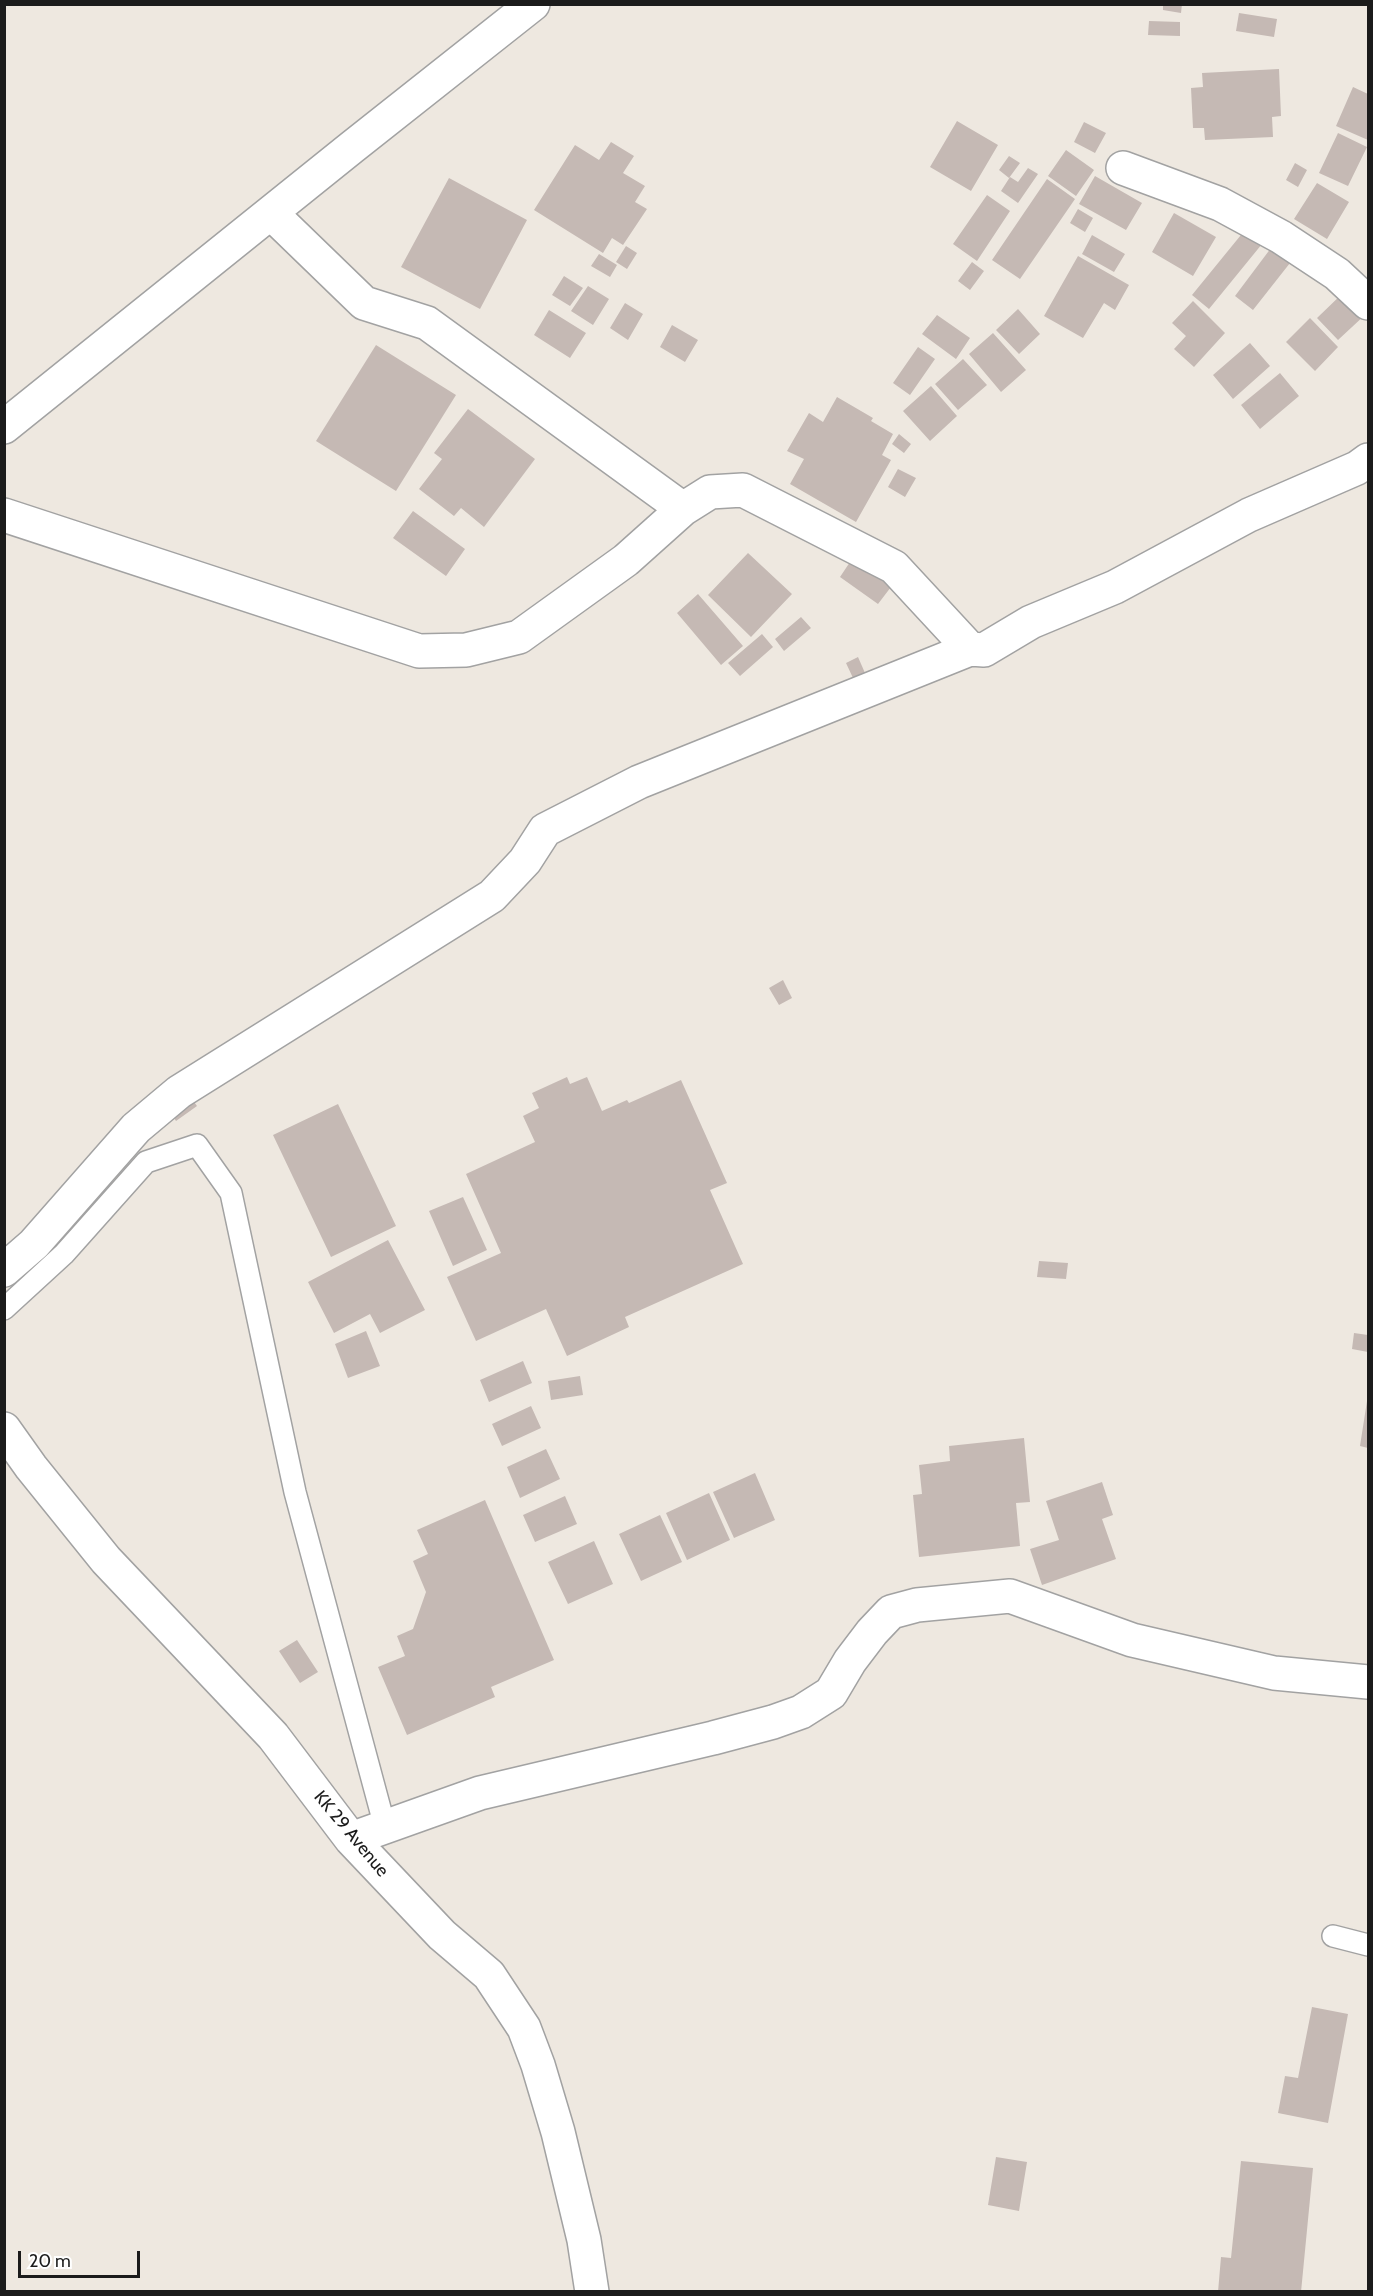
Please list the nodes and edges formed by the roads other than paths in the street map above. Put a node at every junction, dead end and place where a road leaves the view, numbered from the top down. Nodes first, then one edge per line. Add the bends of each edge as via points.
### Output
1 (533, 4) edge
2 (1123, 168) dead end
3 (271, 213) junction
4 (1368, 303) edge
5 (4, 427) edge
6 (1368, 460) edge
7 (683, 509) junction
8 (4, 515) edge
9 (970, 650) junction
10 (4, 1270) edge
11 (4, 1309) edge
12 (4, 1429) edge
13 (1368, 1683) edge
14 (385, 1827) junction
15 (351, 1839) junction
16 (1333, 1936) dead end
17 (1368, 1945) edge
18 (592, 2292) edge

1 - 3 street
2 - 4 street via 1220,204 1281,237 1337,274
3 - 5 street
3 - 7 street via 364,303 428,323
6 - 9 street via 1249,515 1115,587 1031,622 984,650
7 - 8 street via 626,560 519,638 465,650 419,651
7 - 9 street via 710,492 743,490 894,567
9 - 10 street via 639,782 545,830 525,861 492,896 179,1092 136,1128 34,1244
11 - 14 lane via 64,1254 146,1162 197,1145 231,1193 295,1492
12 - 15 street, KK 29 Avenue via 106,1560 273,1736
13 - 14 street via 1274,1673 1132,1640 1010,1596 917,1605 891,1612 850,1661 831,1693 801,1712 713,1738 480,1793
14 - 15 street
15 - 18 street, KK 29 Avenue via 442,1935 489,1974 524,2028 558,2132
16 - 17 lane

